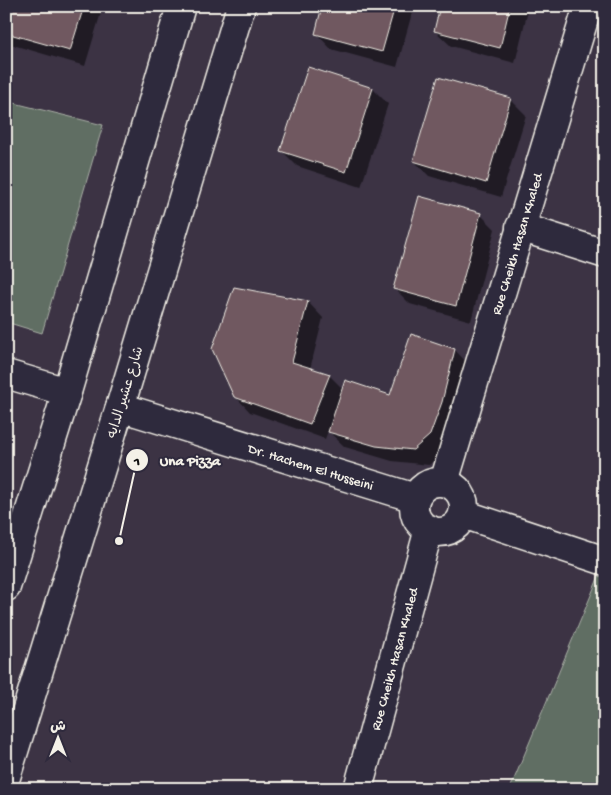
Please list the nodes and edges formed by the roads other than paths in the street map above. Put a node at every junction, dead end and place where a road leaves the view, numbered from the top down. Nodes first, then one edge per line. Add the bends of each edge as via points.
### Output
1 (181, 6) edge
2 (241, 6) edge
3 (588, 6) edge
4 (520, 227) junction
5 (605, 254) edge
6 (6, 374) edge
7 (67, 392) junction
8 (120, 407) junction
9 (444, 482) junction
10 (415, 498) junction
11 (463, 514) junction
12 (429, 530) junction
13 (605, 561) edge
14 (6, 587) edge
15 (6, 777) edge
16 (358, 789) edge

1 - 7 street
2 - 8 street, شارع عشير الدايه
3 - 4 street, Rue Cheikh Hasan Khaled
4 - 5 street
4 - 9 street, Rue Cheikh Hasan Khaled
6 - 7 street
7 - 14 street
8 - 10 street, Dr. Hachem El Husseini
8 - 15 street, شارع عشير الدايه
9 - 10 street via 427,485
9 - 11 street via 459,490 465,506
10 - 12 street via 416,517
11 - 12 street via 453,528 437,532
11 - 13 street
12 - 16 street, Rue Cheikh Hasan Khaled

